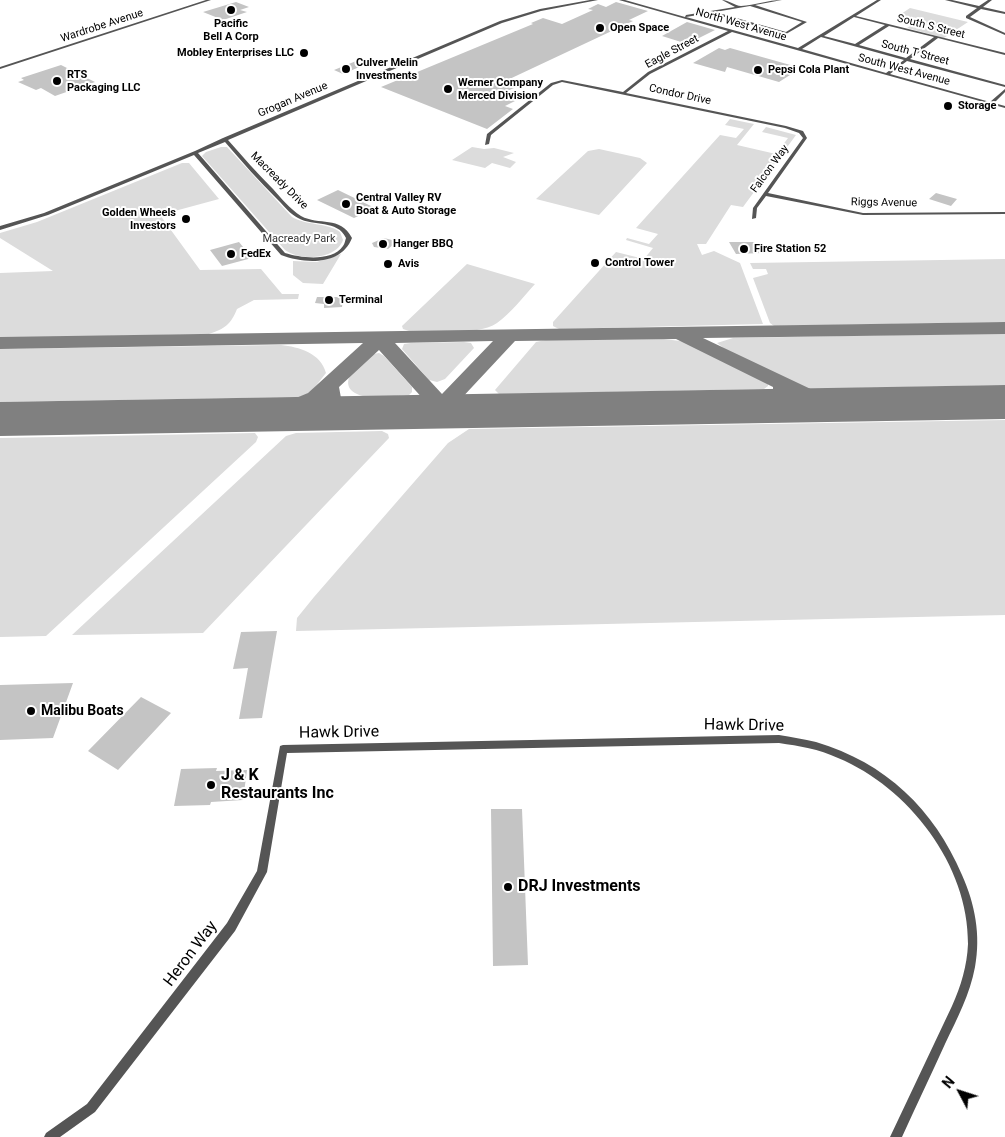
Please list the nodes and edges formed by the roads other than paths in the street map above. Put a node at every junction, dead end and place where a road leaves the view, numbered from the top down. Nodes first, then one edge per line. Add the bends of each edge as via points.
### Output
1 (209, 0) edge
2 (596, 0) edge
3 (622, 0) edge
4 (724, 0) edge
5 (780, 0) edge
6 (879, 0) edge
7 (947, 0) edge
8 (990, 0) edge
9 (750, 5) junction
10 (738, 7) junction
11 (979, 7) junction
12 (710, 12) junction
13 (1005, 14) edge
14 (853, 16) junction
15 (682, 17) junction
16 (888, 25) junction
17 (731, 31) junction
18 (1005, 34) edge
19 (820, 36) junction
20 (937, 37) junction
21 (855, 46) junction
22 (798, 50) junction
23 (1005, 54) edge
24 (907, 60) junction
25 (0, 68) edge
26 (887, 74) junction
27 (1005, 86) edge
28 (1005, 90) edge
29 (625, 92) junction
30 (991, 103) junction
31 (1005, 107) edge
32 (801, 132) joint
33 (225, 139) junction
34 (487, 144) dead end
35 (195, 153) junction
36 (764, 194) junction
37 (1005, 213) edge
38 (754, 218) dead end
39 (0, 228) edge
40 (283, 749) joint
41 (50, 1137) edge
42 (896, 1137) edge

1 - 25 street, Wardrobe Avenue
2 - 33 street, Grogan Avenue via 540,10 501,22
3 - 15 street, North West Avenue
4 - 10 street
5 - 9 street
6 - 14 street
7 - 11 street
8 - 11 street
9 - 10 street
9 - 12 street via 805,22 786,33
10 - 12 street
11 - 13 street
11 - 18 street via 967,17
12 - 15 street
14 - 16 street, South S Street
14 - 19 street
15 - 17 street, North West Avenue
16 - 20 street, South S Street
16 - 21 street
17 - 22 street, North West Avenue
17 - 29 street, Eagle Street via 649,73
19 - 21 street, South T Street
19 - 22 street
20 - 23 street, South S Street
20 - 24 street
21 - 24 street, South T Street
22 - 26 street, South West Avenue
24 - 26 street
24 - 27 street, South T Street
26 - 30 street, South West Avenue
28 - 30 street
29 - 32 street, Condor Drive
29 - 34 street, Condor Drive via 569,81 555,83 489,135
30 - 31 street, South West Avenue
32 - 36 street, Falcon Way via 805,138
33 - 35 street, Grogan Avenue
33 - 35 street, Macready Drive via 297,216 336,225 344,230 349,238 344,247 329,256 312,260 283,254
35 - 39 street, Grogan Avenue via 46,214
36 - 37 street, Riggs Avenue via 863,214
36 - 38 street, Falcon Way via 755,208
40 - 41 street, Heron Way via 262,872 230,927 91,1108
40 - 42 street, Hawk Drive via 779,739 818,747 871,771 914,805 936,832 953,861 970,909 972,955 964,991

